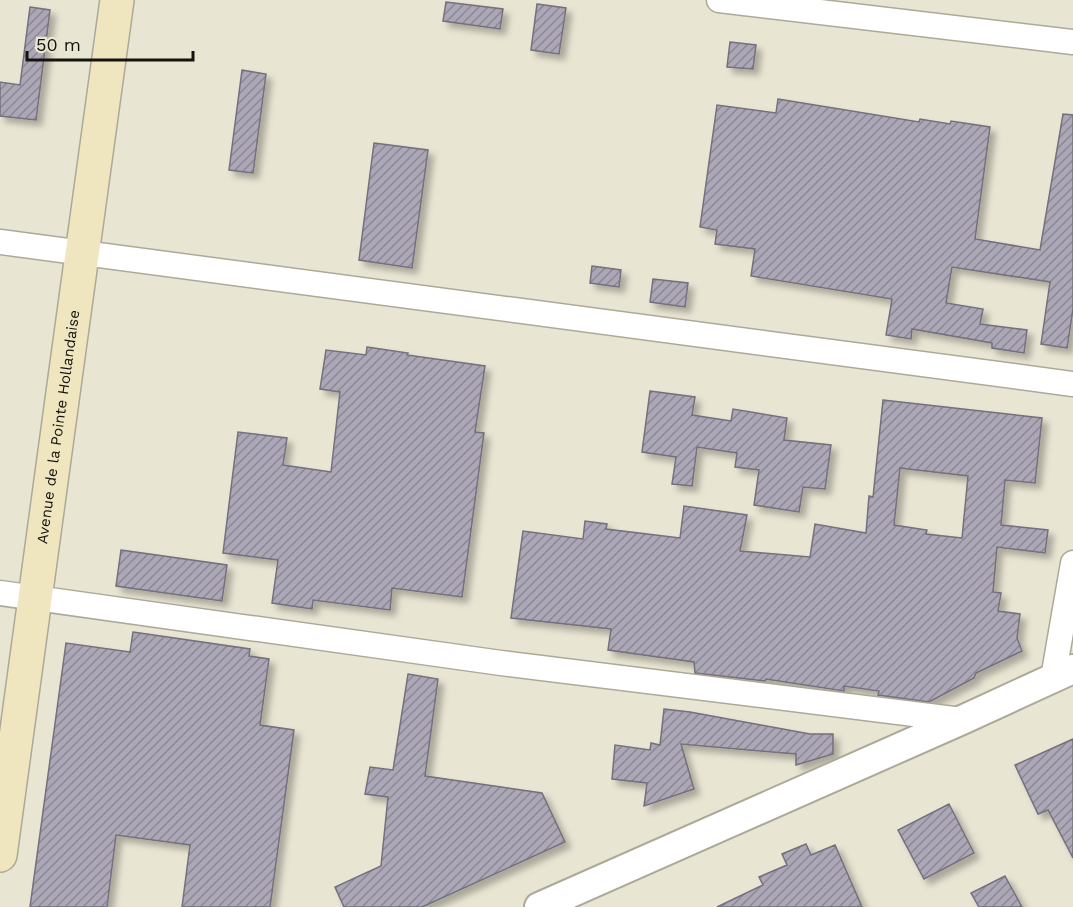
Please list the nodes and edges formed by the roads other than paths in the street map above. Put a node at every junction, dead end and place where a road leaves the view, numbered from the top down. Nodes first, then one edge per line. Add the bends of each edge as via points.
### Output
1 (117, 0) edge
2 (719, 0) edge
3 (1073, 42) edge
4 (0, 242) edge
5 (83, 252) junction
6 (1073, 384) edge
7 (1073, 563) edge
8 (0, 593) edge
9 (33, 598) junction
10 (1063, 673) edge
11 (962, 720) junction
12 (0, 855) edge
13 (539, 907) edge

1 - 5 main road, Avenue de la Pointe Hollandaise
2 - 3 street
4 - 5 street
5 - 6 street
5 - 9 main road, Avenue de la Pointe Hollandaise
7 - 10 street
8 - 9 street
9 - 11 street via 501,663
9 - 12 main road, Avenue de la Pointe Hollandaise
10 - 11 street
11 - 13 street

